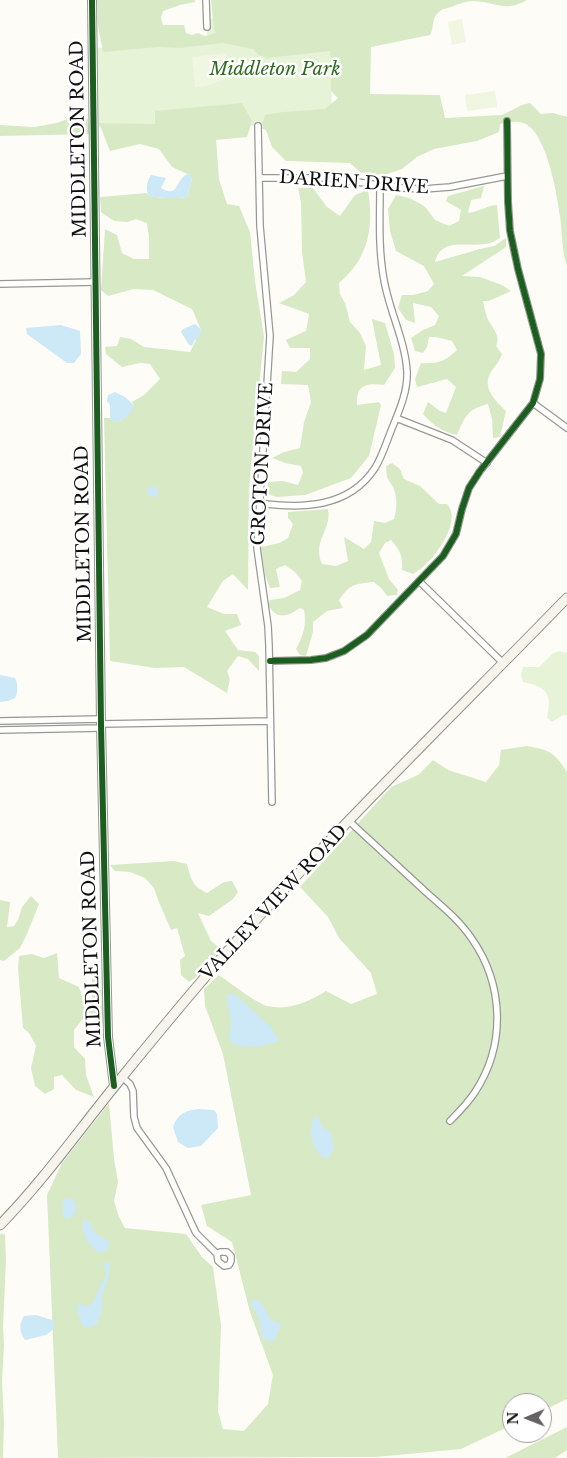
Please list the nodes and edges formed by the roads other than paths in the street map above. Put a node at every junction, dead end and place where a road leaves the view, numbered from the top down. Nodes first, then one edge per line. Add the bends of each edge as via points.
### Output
1 (92, 0) edge
2 (206, 0) edge
3 (207, 27) dead end
4 (507, 121) dead end
5 (258, 126) dead end
6 (508, 176) junction
7 (259, 178) junction
8 (380, 185) junction
9 (96, 282) junction
10 (0, 284) edge
11 (533, 403) junction
12 (396, 418) junction
13 (567, 428) edge
14 (487, 463) junction
15 (259, 502) junction
16 (420, 582) junction
17 (567, 598) edge
18 (270, 660) junction
19 (503, 663) junction
20 (0, 721) edge
21 (270, 721) junction
22 (101, 724) junction
23 (0, 730) edge
24 (272, 802) dead end
25 (349, 821) junction
26 (122, 1077) junction
27 (114, 1086) junction
28 (450, 1121) dead end
29 (0, 1225) edge
30 (217, 1254) dead end

1 - 9 street, MIDDLETON ROAD
2 - 3 street
4 - 6 street
5 - 7 street, GROTON DRIVE
6 - 8 street, DARIEN DRIVE via 433,188
6 - 11 street via 513,244 541,354 540,379
7 - 8 street, DARIEN DRIVE via 314,177
7 - 15 street, GROTON DRIVE via 261,245 270,336
8 - 12 street via 380,256 407,370 406,388
9 - 10 street
9 - 22 street, MIDDLETON ROAD
11 - 13 street
11 - 14 street
12 - 14 street via 452,440
12 - 15 street via 375,468 361,485 347,495 310,506
14 - 16 street via 469,488 456,534 448,549
15 - 18 street, GROTON DRIVE via 258,560
16 - 18 street via 367,635 344,651 318,659
16 - 19 street
17 - 19 main road, VALLEY VIEW ROAD
18 - 21 street, GROTON DRIVE
19 - 25 main road, VALLEY VIEW ROAD
20 - 22 street
21 - 22 street
21 - 24 street, GROTON DRIVE
22 - 23 street
22 - 27 street, MIDDLETON ROAD via 108,1037
25 - 26 main road, VALLEY VIEW ROAD via 268,906
25 - 28 street via 467,932 483,956 492,979 498,1015 493,1053 474,1093
26 - 27 main road, VALLEY VIEW ROAD
26 - 30 street via 133,1091 137,1128 166,1168 196,1233
27 - 29 main road, VALLEY VIEW ROAD via 44,1177

